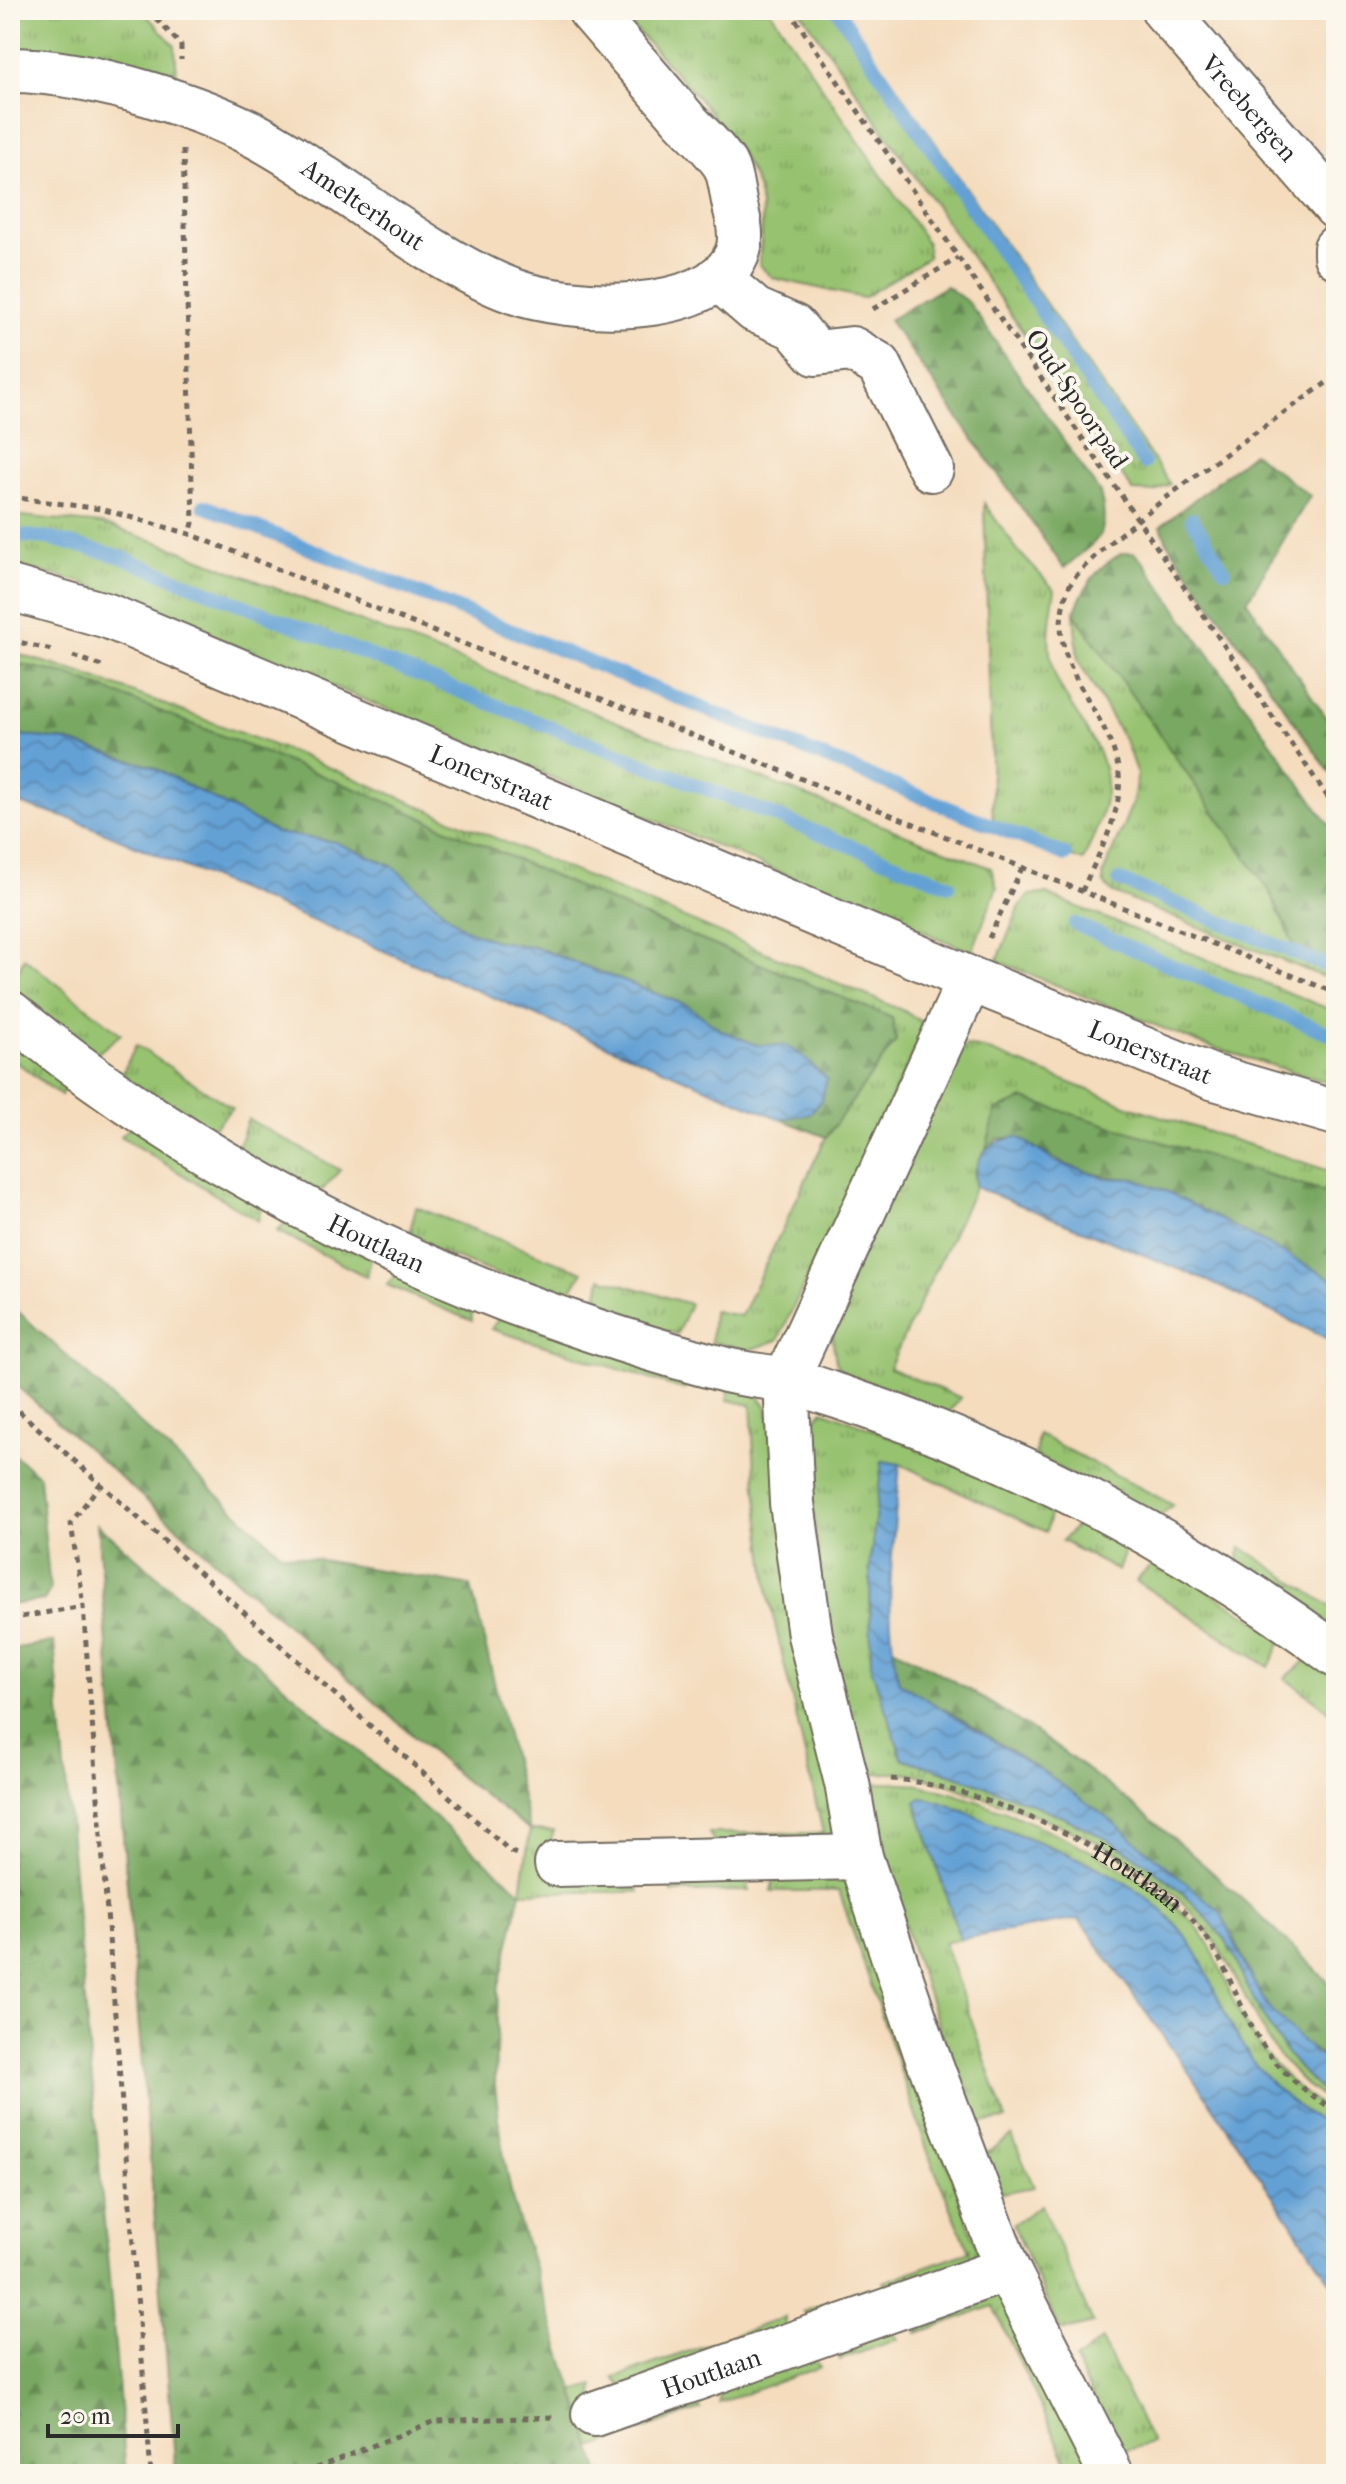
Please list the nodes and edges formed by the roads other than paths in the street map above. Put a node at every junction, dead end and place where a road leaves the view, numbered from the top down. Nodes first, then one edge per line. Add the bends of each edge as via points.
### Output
1 (590, 10) edge
2 (1164, 10) edge
3 (10, 70) edge
4 (1336, 207) edge
5 (1336, 248) edge
6 (1336, 256) edge
7 (718, 278) junction
8 (931, 469) dead end
9 (10, 588) edge
10 (970, 979) junction
11 (10, 1013) edge
12 (1336, 1113) edge
13 (786, 1380) junction
14 (1336, 1655) edge
15 (860, 1857) junction
16 (557, 1864) road end
17 (1007, 2269) junction
18 (594, 2414) road end
19 (1111, 2474) edge

1 - 7 street via 726,166 740,226 737,254
2 - 4 street, Vreebergen
3 - 7 street, Amelterhout via 105,83 247,131 471,271 538,299 654,304
5 - 6 street
7 - 8 street via 755,310 794,327 816,353 852,349 879,365
9 - 10 street, Lonerstraat via 123,621
10 - 12 street, Lonerstraat via 1212,1077
10 - 13 street
11 - 13 street, Houtlaan via 101,1084 197,1147 404,1256 621,1341
13 - 14 street, Houtlaan via 957,1439 1081,1496 1207,1567
13 - 15 street via 792,1503 810,1635
15 - 16 street
15 - 17 street
17 - 18 street, Houtlaan
17 - 19 street

